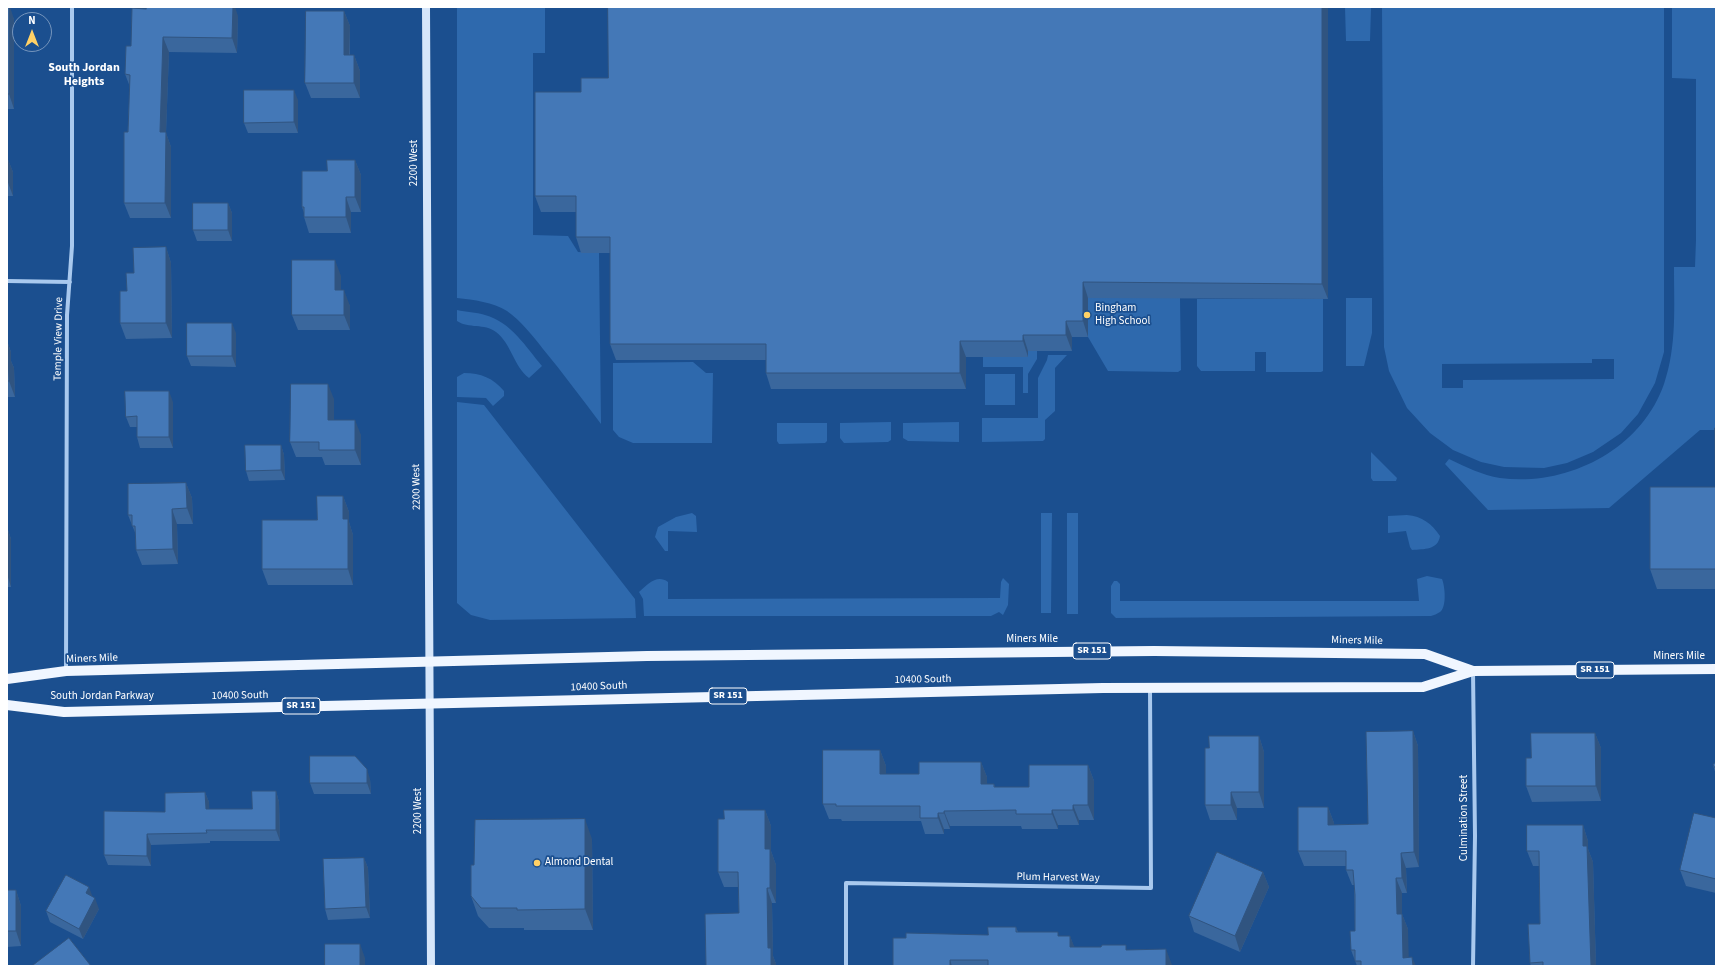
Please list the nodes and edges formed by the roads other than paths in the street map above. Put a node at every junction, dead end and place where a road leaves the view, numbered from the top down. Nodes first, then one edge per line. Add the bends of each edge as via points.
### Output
1 (72, 7) edge
2 (426, 7) edge
3 (7, 281) edge
4 (70, 282) junction
5 (430, 660) junction
6 (1716, 669) edge
7 (66, 671) junction
8 (1473, 671) junction
9 (7, 679) edge
10 (1150, 688) junction
11 (1026, 690) joint
12 (430, 704) junction
13 (7, 705) edge
14 (173, 709) joint
15 (430, 966) edge
16 (846, 966) edge
17 (1473, 966) edge

1 - 4 street, Temple View Drive
2 - 5 street, 2200 West
3 - 4 street
4 - 7 street, Temple View Drive via 67,315
5 - 7 main road, Miners Mile / SR 151
5 - 8 main road, Miners Mile / SR 151 via 1154,650 1425,654
5 - 12 street, 2200 West
6 - 8 main road, Miners Mile / SR 151
7 - 9 main road, Miners Mile / SR 151
8 - 10 main road, Miners Mile / SR 151 via 1423,687
8 - 17 street, Culmination Street
10 - 11 main road, Miners Mile / SR 151
10 - 16 street, Plum Harvest Way via 1151,888 846,883
11 - 12 main road, 10400 South / SR 151
12 - 14 main road, 10400 South / SR 151
12 - 15 street, 2200 West
13 - 14 main road, South Jordan Parkway / SR 151 via 64,712

